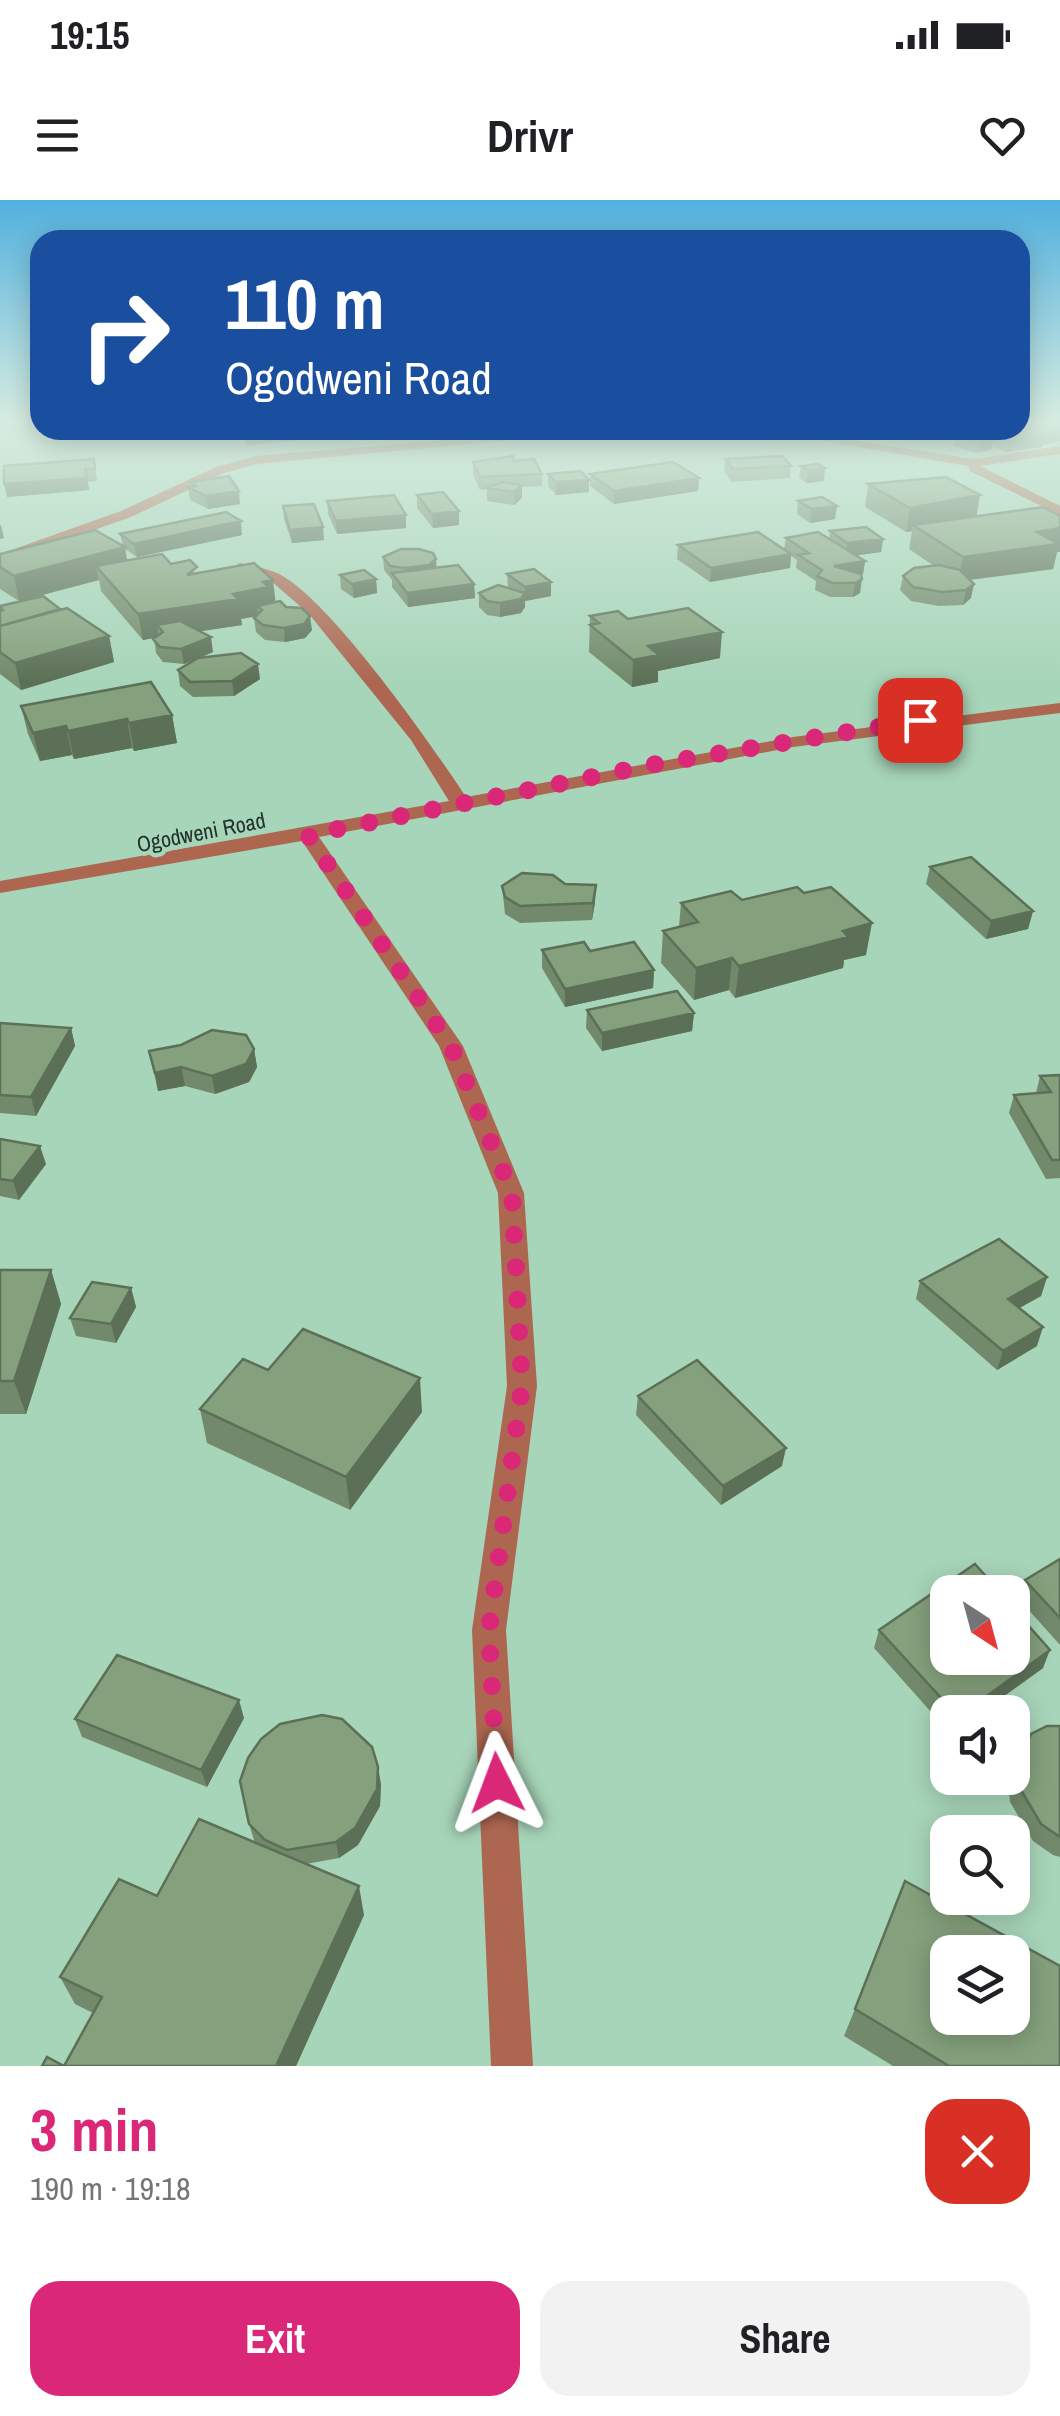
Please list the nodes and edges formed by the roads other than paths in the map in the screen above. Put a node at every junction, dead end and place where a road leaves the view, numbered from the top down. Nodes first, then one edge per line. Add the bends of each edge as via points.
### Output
1 (141, 507) edge
2 (0, 559) edge
3 (240, 566) edge
4 (1060, 708) edge
5 (462, 804) junction
6 (308, 835) junction
7 (0, 887) edge
8 (512, 2066) edge

1 - 2 street
3 - 5 street via 274,576 314,611 418,737
4 - 5 street, Ogodweni Road via 920,720
5 - 6 street, Ogodweni Road
6 - 7 street, Ogodweni Road
6 - 8 street via 451,1046 512,1193 522,1386 489,1630

